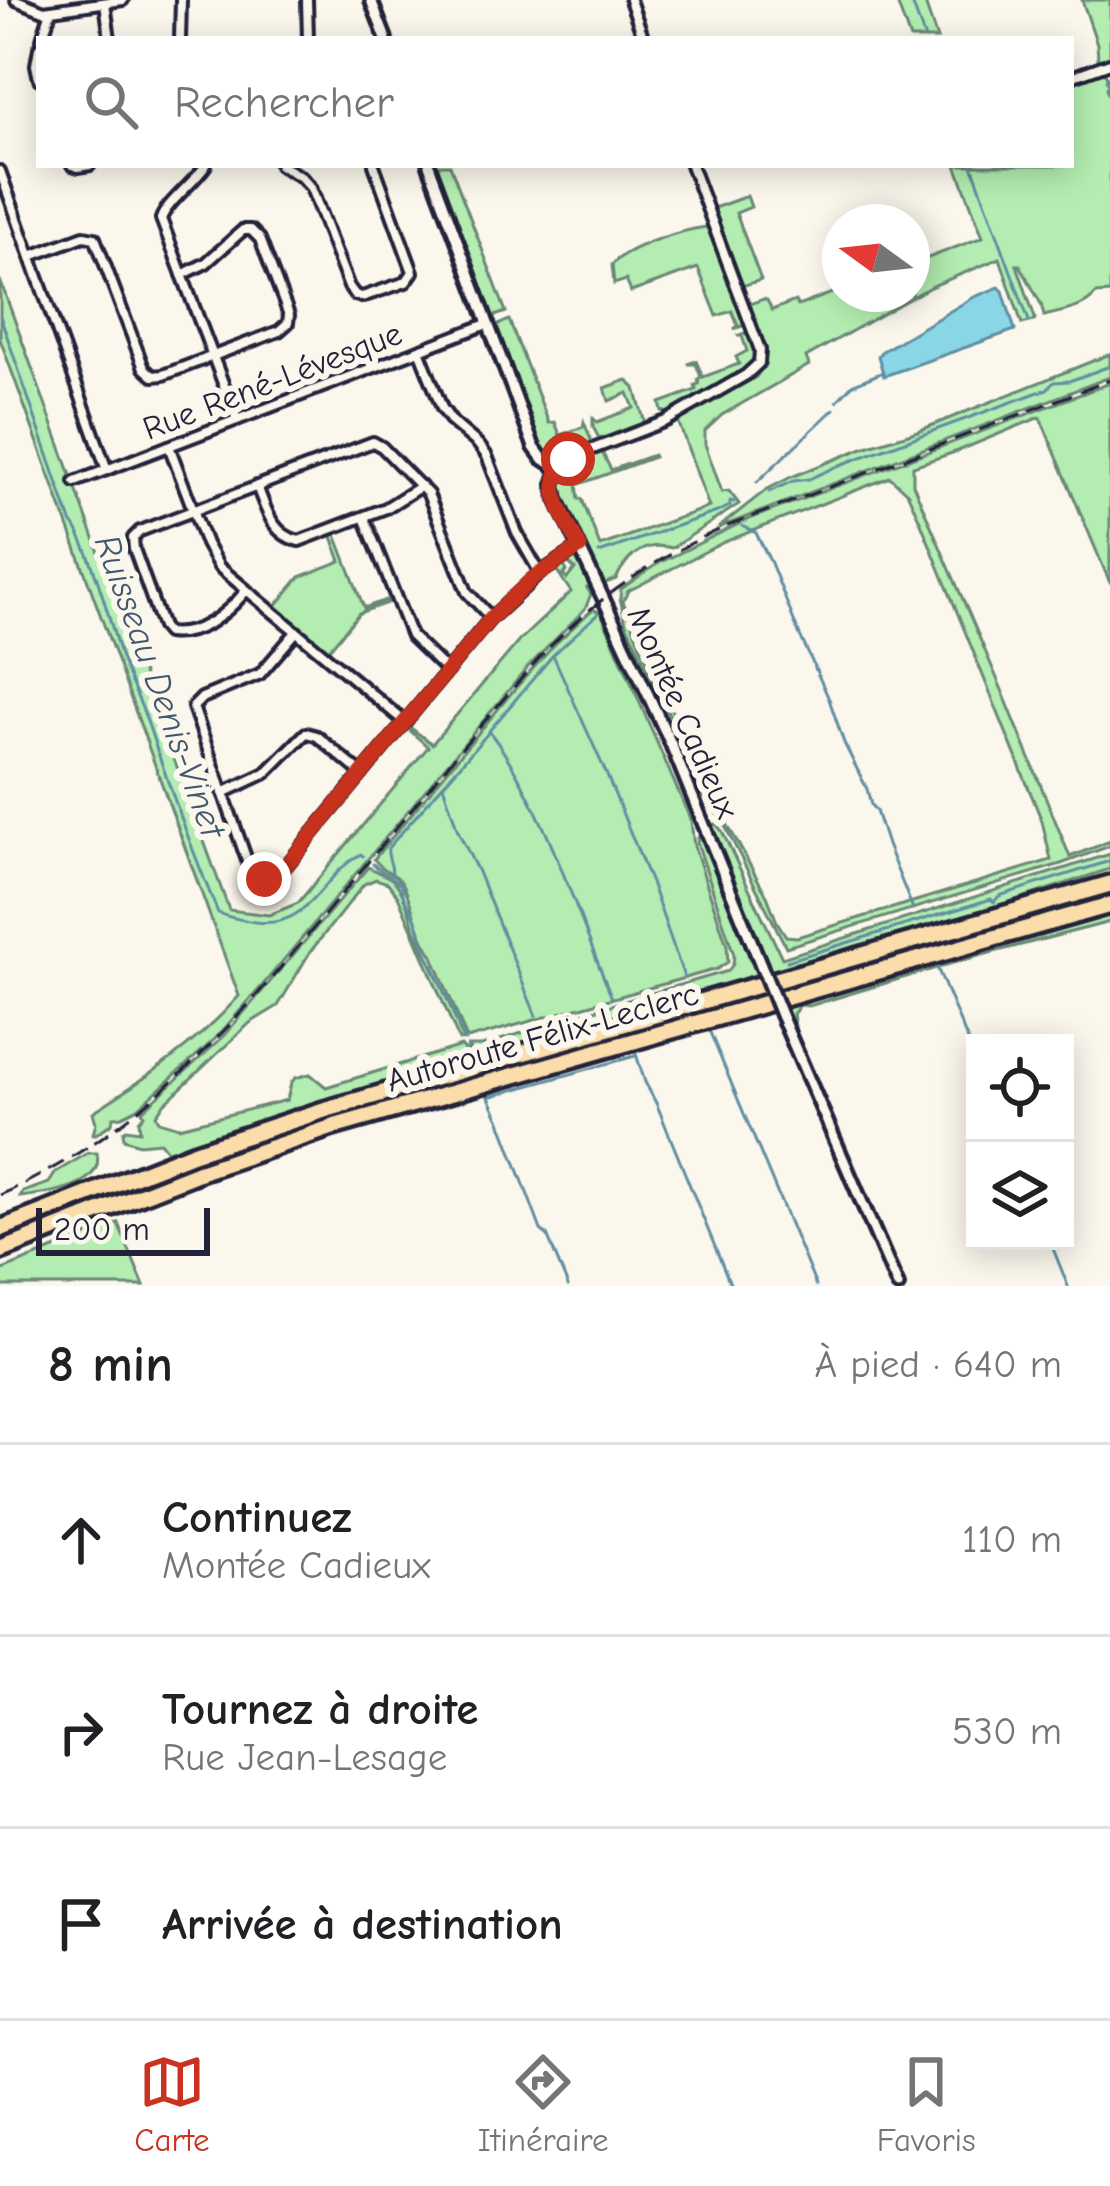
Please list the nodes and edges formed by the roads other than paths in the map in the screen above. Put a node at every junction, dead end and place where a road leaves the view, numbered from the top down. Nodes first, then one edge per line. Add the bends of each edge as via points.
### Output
1 (16, 0) edge
2 (123, 0) edge
3 (181, 0) edge
4 (307, 0) edge
5 (371, 0) edge
6 (630, 0) edge
7 (105, 3) edge
8 (51, 11) junction
9 (43, 36) edge
10 (110, 36) edge
11 (180, 36) edge
12 (308, 36) edge
13 (385, 36) edge
14 (643, 36) edge
15 (1110, 63) edge
16 (1074, 76) edge
17 (204, 168) edge
18 (288, 168) edge
19 (375, 168) edge
20 (430, 168) edge
21 (692, 168) edge
22 (0, 170) edge
23 (31, 256) junction
24 (182, 275) junction
25 (487, 324) junction
26 (418, 350) junction
27 (212, 356) junction
28 (237, 420) junction
29 (169, 446) junction
30 (559, 469) junction
31 (107, 470) junction
32 (75, 482) dead end
33 (257, 486) junction
34 (421, 486) junction
35 (194, 510) junction
36 (364, 517) junction
37 (580, 547) junction
38 (540, 573) junction
39 (246, 591) junction
40 (491, 618) junction
41 (296, 632) junction
42 (447, 671) junction
43 (404, 722) junction
44 (362, 774) junction
45 (223, 793) junction
46 (1110, 873) edge
47 (1110, 884) edge
48 (1110, 904) edge
49 (1017, 911) junction
50 (0, 1229) edge
51 (0, 1251) edge
52 (898, 1286) edge

1 - 8 street
2 - 7 street
3 - 11 street
4 - 12 street
5 - 13 street
6 - 14 street
7 - 8 street
7 - 10 street
8 - 9 street
15 - 16 street
17 - 24 street via 161,216
18 - 19 street via 311,188 351,290 362,297 413,272
20 - 25 street, Montée Cadieux
21 - 30 street via 759,363 672,418
22 - 23 street
23 - 27 street via 93,237 149,374
23 - 31 street
24 - 27 street
24 - 27 street via 251,230 281,293 285,327
25 - 26 street, Rue René-Lévesque
25 - 30 street, Montée Cadieux via 534,447
26 - 28 street, Rue René-Lévesque
26 - 38 street via 442,409 487,456
27 - 28 street
28 - 29 street, Rue René-Lévesque
29 - 31 street, Rue René-Lévesque
29 - 35 street
30 - 37 street, Montée Cadieux via 555,494
31 - 32 street, Rue René-Lévesque
33 - 34 street via 373,442
33 - 35 street
33 - 36 street via 272,523 293,541
34 - 36 street
34 - 40 street via 467,592
35 - 39 street via 215,562
35 - 39 street via 133,538 164,629 179,634 215,621
36 - 42 street via 409,633
37 - 38 street
37 - 52 street, Montée Cadieux, bridge
38 - 40 street
39 - 41 street
40 - 42 street
41 - 43 street
41 - 45 street via 260,674 194,705
42 - 43 street
43 - 44 street
44 - 45 street via 306,734 266,773
44 - 45 street via 285,867 264,879 251,872
46 - 49 highway
47 - 49 highway, Autoroute Félix-Leclerc
48 - 51 highway, Autoroute Félix-Leclerc via 333,1127
49 - 50 highway, Autoroute Félix-Leclerc via 303,1116

